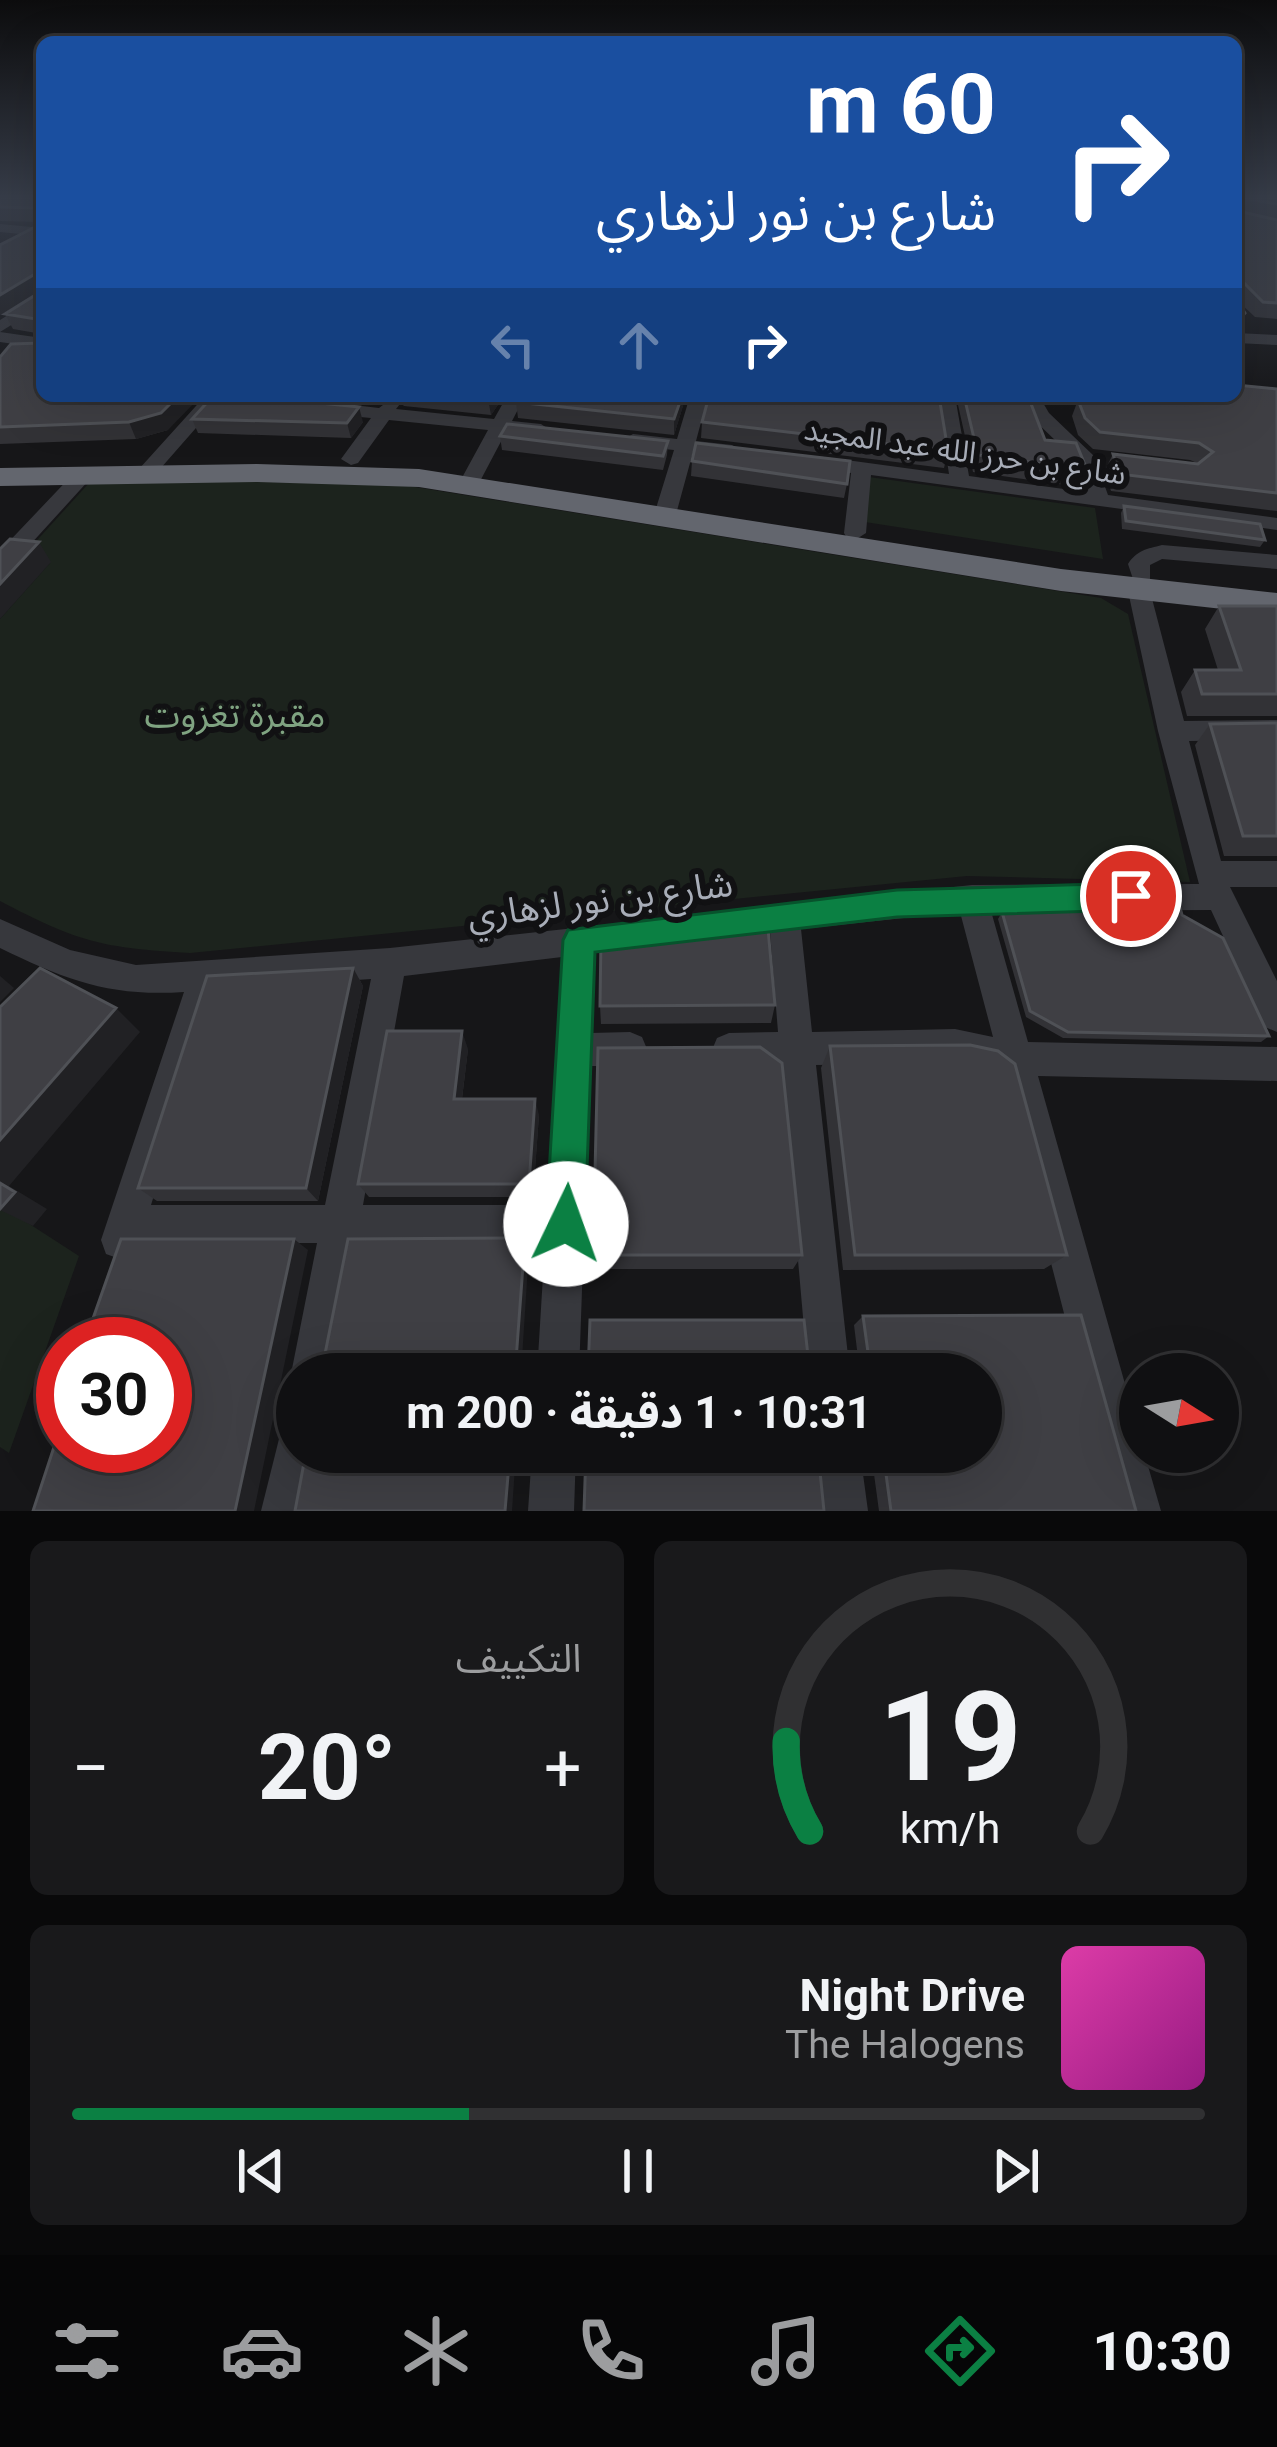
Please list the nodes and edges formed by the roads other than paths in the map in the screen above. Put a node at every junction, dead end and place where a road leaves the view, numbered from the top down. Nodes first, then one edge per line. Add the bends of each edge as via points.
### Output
1 (36, 303) edge
2 (0, 327) edge
3 (0, 337) edge
4 (36, 342) edge
5 (217, 402) edge
6 (393, 402) edge
7 (518, 402) edge
8 (697, 402) edge
9 (947, 402) edge
10 (1033, 402) edge
11 (299, 405) edge
12 (383, 413) junction
13 (500, 426) junction
14 (569, 434) edge
15 (615, 438) edge
16 (684, 446) junction
17 (747, 453) edge
18 (790, 458) edge
19 (351, 459) junction
20 (0, 466) edge
21 (151, 467) junction
22 (862, 468) junction
23 (83, 475) junction
24 (0, 478) edge
25 (472, 478) junction
26 (960, 482) junction
27 (1099, 500) junction
28 (667, 510) junction
29 (1277, 524) edge
30 (855, 533) junction
31 (1277, 562) edge
32 (0, 564) edge
33 (1140, 584) junction
34 (1277, 588) edge
35 (1277, 604) edge
36 (1277, 730) edge
37 (1172, 731) junction
38 (1277, 874) edge
39 (1214, 885) junction
40 (972, 898) junction
41 (784, 918) junction
42 (0, 933) edge
43 (579, 940) junction
44 (390, 963) junction
45 (206, 976) junction
46 (1277, 1016) edge
47 (795, 1049) junction
48 (574, 1050) junction
49 (1017, 1059) junction
50 (1277, 1064) edge
51 (125, 1224) junction
52 (341, 1224) junction
53 (566, 1224) junction
54 (106, 1284) edge
55 (316, 1353) edge
56 (558, 1353) edge
57 (828, 1353) edge
58 (292, 1473) edge
59 (553, 1473) edge
60 (840, 1473) edge
61 (284, 1511) edge
62 (551, 1511) edge
63 (845, 1511) edge
64 (1138, 1511) edge

1 - 2 street
3 - 4 street
5 - 21 street
6 - 12 street
7 - 13 street
8 - 16 street
9 - 26 street
10 - 27 street via 1095,459
11 - 12 street
12 - 13 street
12 - 19 street
13 - 14 street
13 - 25 street
15 - 16 street
16 - 17 street
16 - 28 street
18 - 22 street, شارع بن حرز الله عبد المجيد
19 - 21 highway
19 - 25 highway
20 - 21 highway
21 - 23 highway
21 - 25 highway
22 - 26 street, شارع بن حرز الله عبد المجيد
22 - 30 street
23 - 24 highway
23 - 32 street
25 - 28 highway
26 - 27 street, شارع بن حرز الله عبد المجيد
27 - 29 street, شارع بن حرز الله عبد المجيد
28 - 30 highway
28 - 33 highway
30 - 33 highway
31 - 33 street via 1162,552 1139,564
33 - 34 highway
33 - 35 highway
33 - 37 street
36 - 37 street
37 - 39 street
38 - 39 street, شارع بن نور لزهاري
39 - 40 street, شارع بن نور لزهاري
39 - 46 street
40 - 41 street, شارع بن نور لزهاري
40 - 49 street
41 - 43 street, شارع بن نور لزهاري
41 - 47 street
42 - 45 street, شارع بن نور لزهاري via 57,973
43 - 44 street, شارع بن نور لزهاري
43 - 48 street
44 - 45 street, شارع بن نور لزهاري
44 - 52 street
45 - 51 street
47 - 48 street
47 - 49 street via 955,1046
47 - 57 street
48 - 53 street
49 - 50 street
49 - 64 street
51 - 52 street
51 - 54 street
52 - 53 street
52 - 55 street
53 - 56 street
58 - 61 street
59 - 62 street
60 - 63 street

